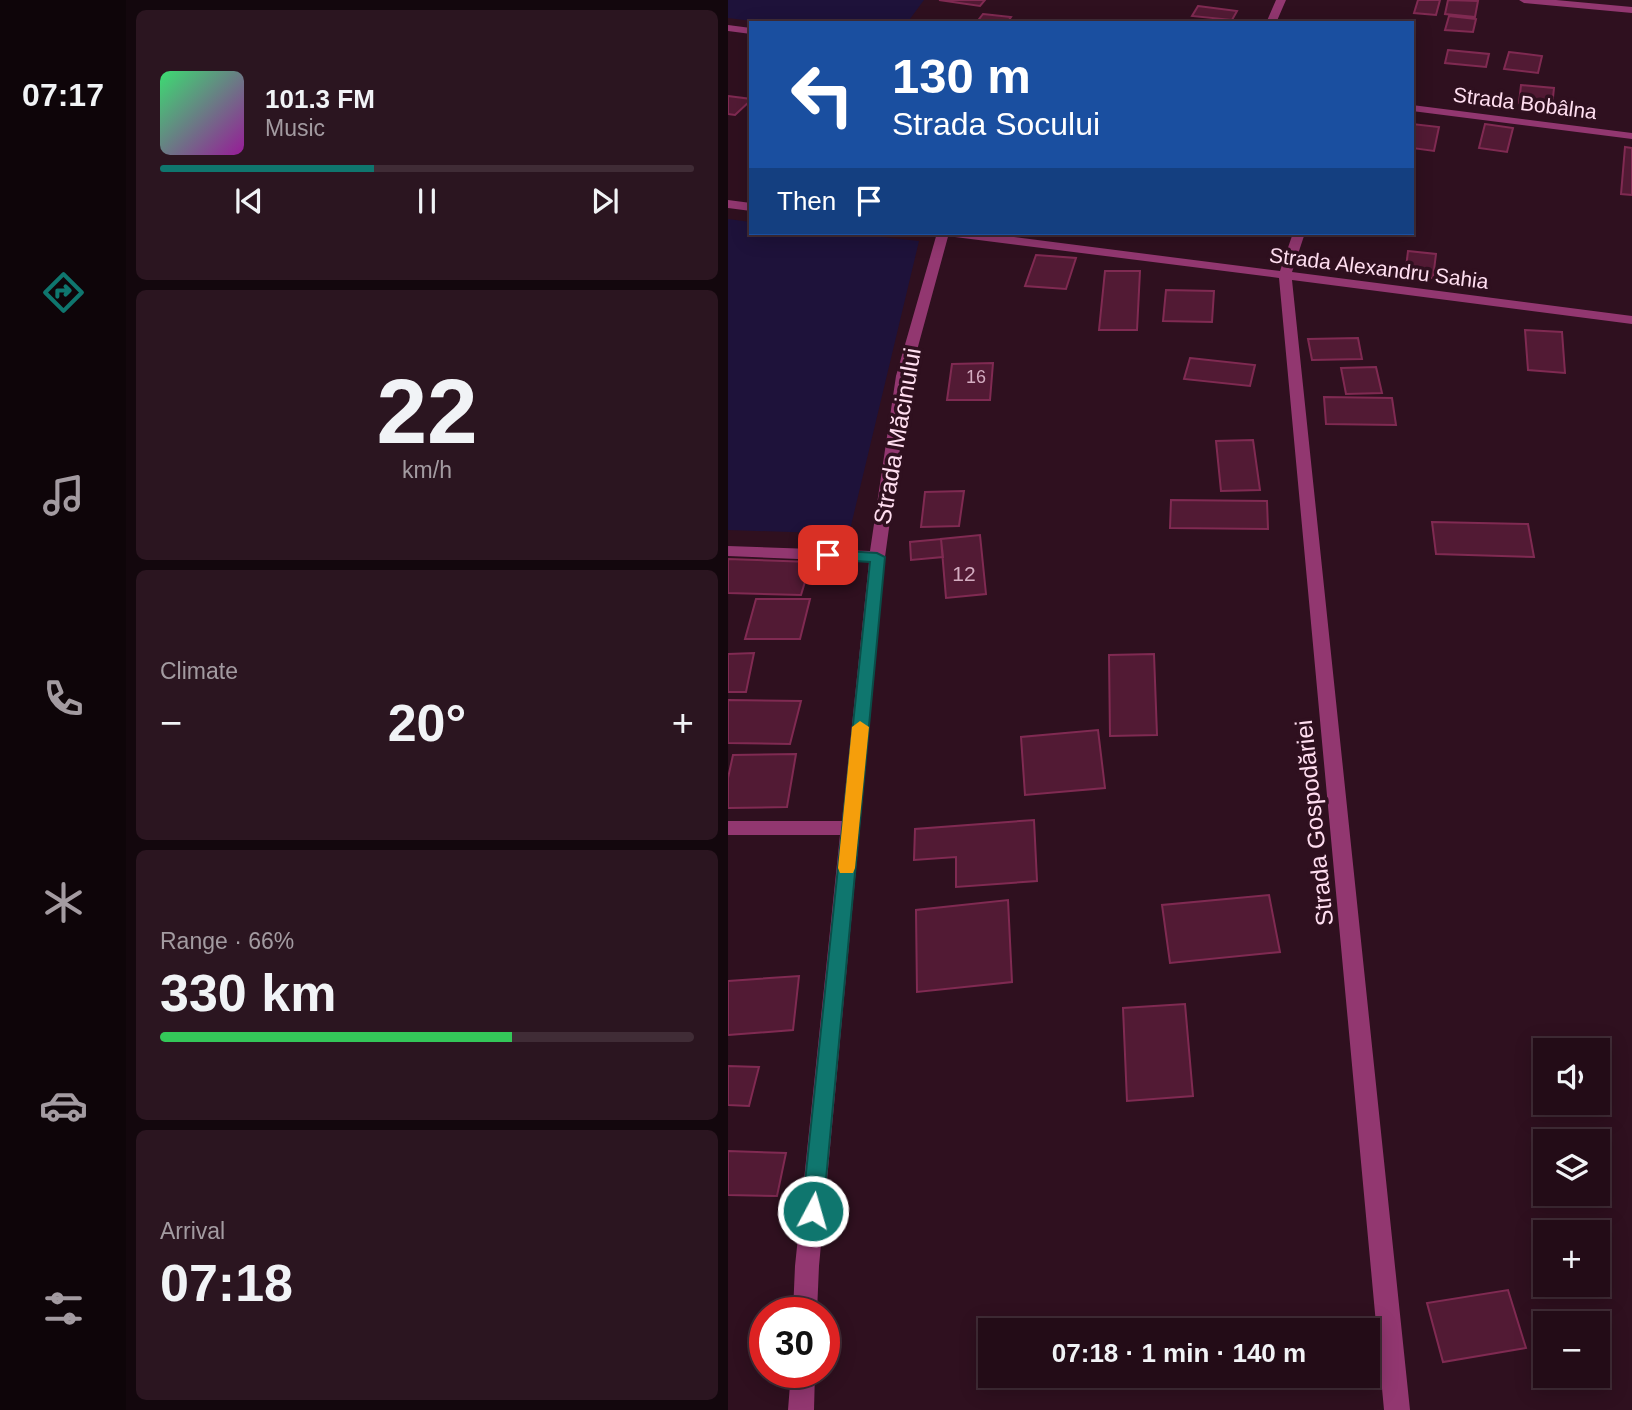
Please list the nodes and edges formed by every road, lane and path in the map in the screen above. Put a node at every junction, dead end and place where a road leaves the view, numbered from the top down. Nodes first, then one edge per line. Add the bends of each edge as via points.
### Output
1 (1281, 0) edge
2 (1524, 0) edge
3 (1632, 10) edge
4 (1272, 21) edge
5 (728, 28) edge
6 (749, 31) edge
7 (1414, 108) edge
8 (1632, 136) edge
9 (728, 204) edge
10 (749, 206) edge
11 (942, 235) edge
12 (971, 235) edge
13 (1298, 235) edge
14 (1285, 275) junction
15 (1632, 320) edge
16 (728, 551) edge
17 (877, 557) junction
18 (728, 828) edge
19 (850, 828) junction
20 (806, 1297) edge
21 (803, 1388) edge
22 (802, 1410) edge
23 (1397, 1410) edge

1 - 4 street
2 - 3 street
5 - 6 street
7 - 8 street, Strada Bobâlna
9 - 10 street
11 - 17 street, Strada Măcinului via 903,376
12 - 14 street, Strada Alexandru Sahia
13 - 14 street, Strada Gospodăriei
14 - 15 street, Strada Alexandru Sahia
14 - 23 street, Strada Gospodăriei
16 - 17 street
17 - 19 street, Strada Măcinului
18 - 19 street
19 - 20 street, Strada Măcinului
21 - 22 street

